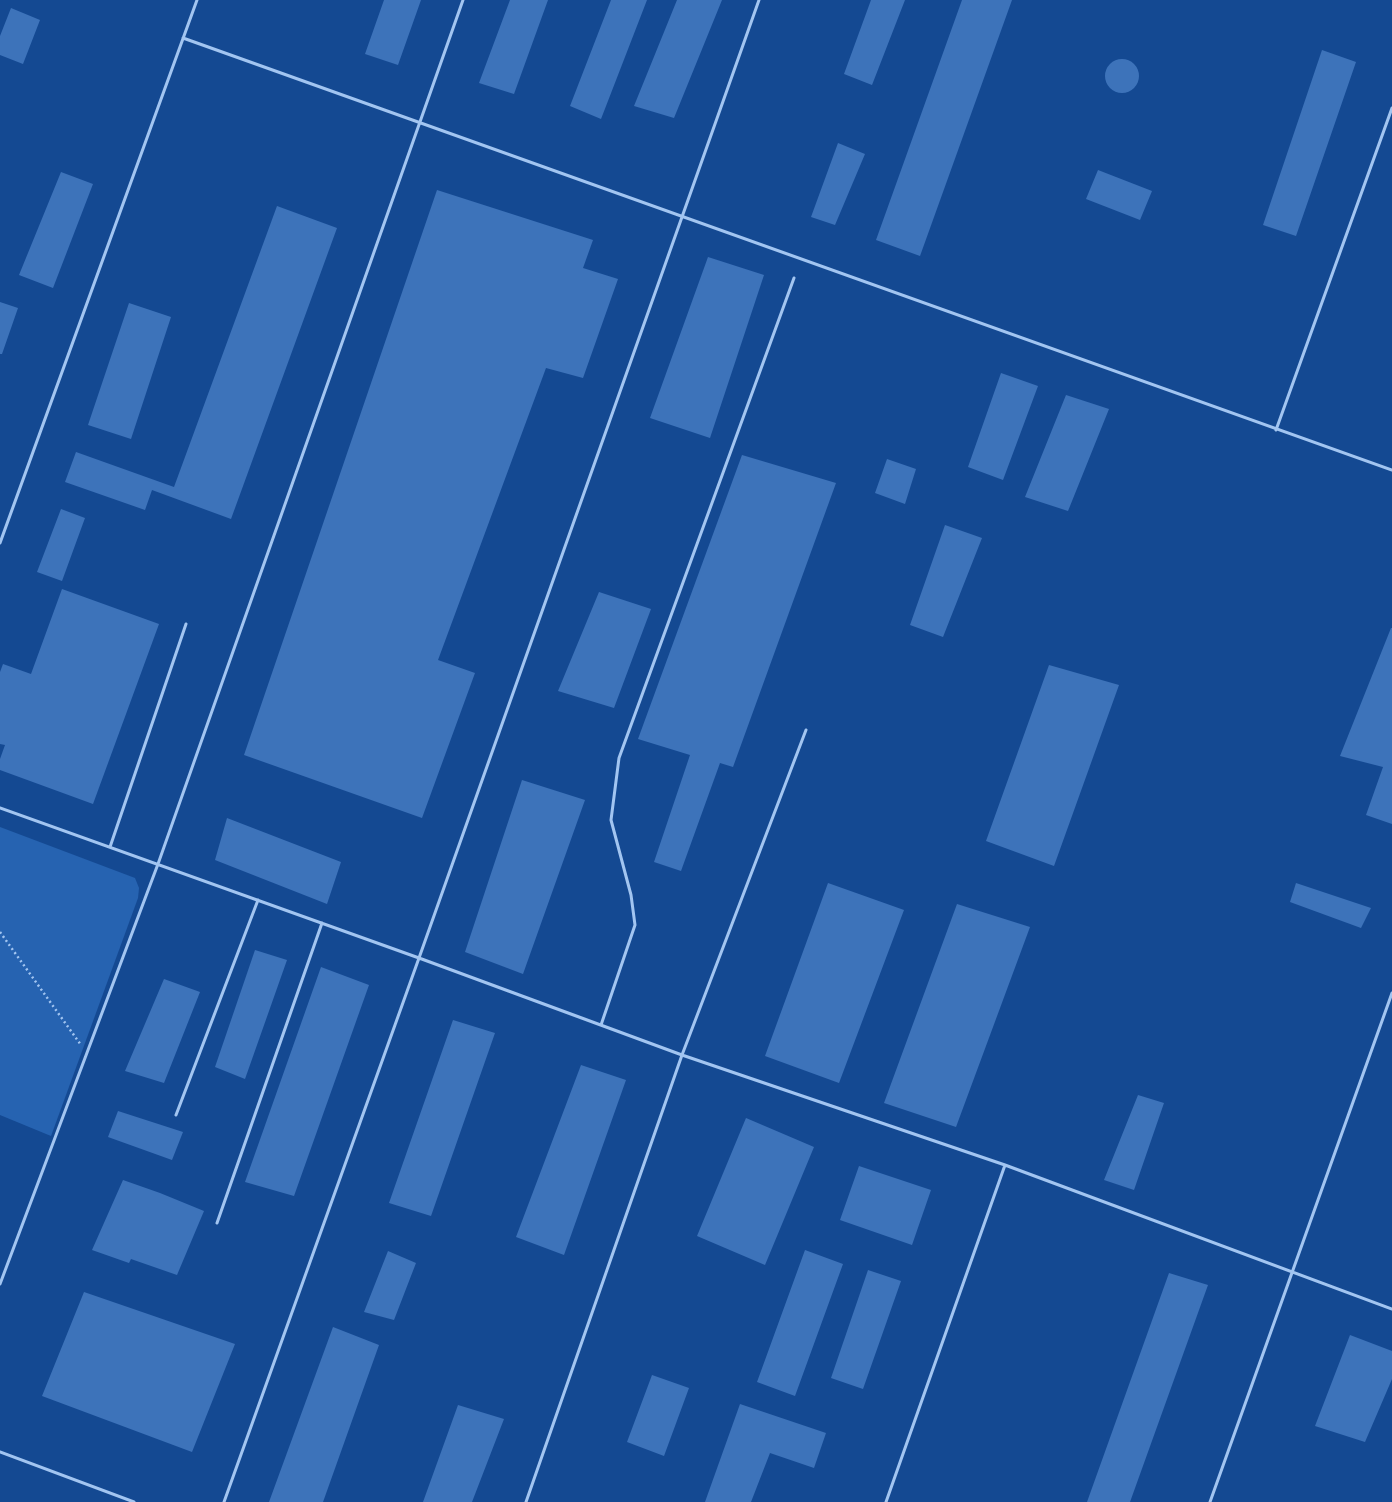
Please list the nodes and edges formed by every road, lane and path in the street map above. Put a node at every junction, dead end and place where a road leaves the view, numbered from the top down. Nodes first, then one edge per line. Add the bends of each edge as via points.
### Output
1 (197, 0) edge
2 (463, 0) edge
3 (759, 0) edge
4 (183, 38) junction
5 (1392, 108) edge
6 (419, 123) junction
7 (682, 217) junction
8 (794, 278) dead end
9 (1276, 430) junction
10 (1392, 470) edge
11 (0, 543) edge
12 (186, 624) dead end
13 (806, 730) dead end
14 (0, 808) edge
15 (110, 847) junction
16 (158, 864) junction
17 (258, 900) junction
18 (322, 923) junction
19 (0, 932) edge
20 (419, 958) junction
21 (1392, 993) edge
22 (601, 1025) junction
23 (87, 1053) junction
24 (682, 1055) junction
25 (176, 1115) dead end
26 (1004, 1165) junction
27 (217, 1223) dead end
28 (1291, 1272) junction
29 (0, 1284) edge
30 (1392, 1309) edge
31 (0, 1452) edge
32 (134, 1502) edge
33 (224, 1502) edge
34 (526, 1502) edge
35 (886, 1502) edge
36 (1210, 1502) edge

1 - 4 lane
2 - 6 lane
3 - 7 lane
4 - 6 lane
4 - 11 lane
5 - 9 lane
6 - 7 lane
6 - 16 lane
7 - 9 lane
7 - 20 lane
8 - 22 lane via 619,758 612,820 635,925
9 - 10 lane
12 - 15 lane
13 - 24 lane
14 - 15 lane
15 - 16 lane
16 - 17 lane
16 - 23 lane
17 - 18 lane
17 - 25 lane
18 - 20 lane
18 - 27 lane
19 - 23 path
20 - 22 lane
20 - 33 lane
21 - 28 lane
22 - 24 lane
23 - 29 lane
24 - 26 lane
24 - 34 lane
26 - 28 lane
26 - 35 lane
28 - 30 lane
28 - 36 lane
31 - 32 lane

